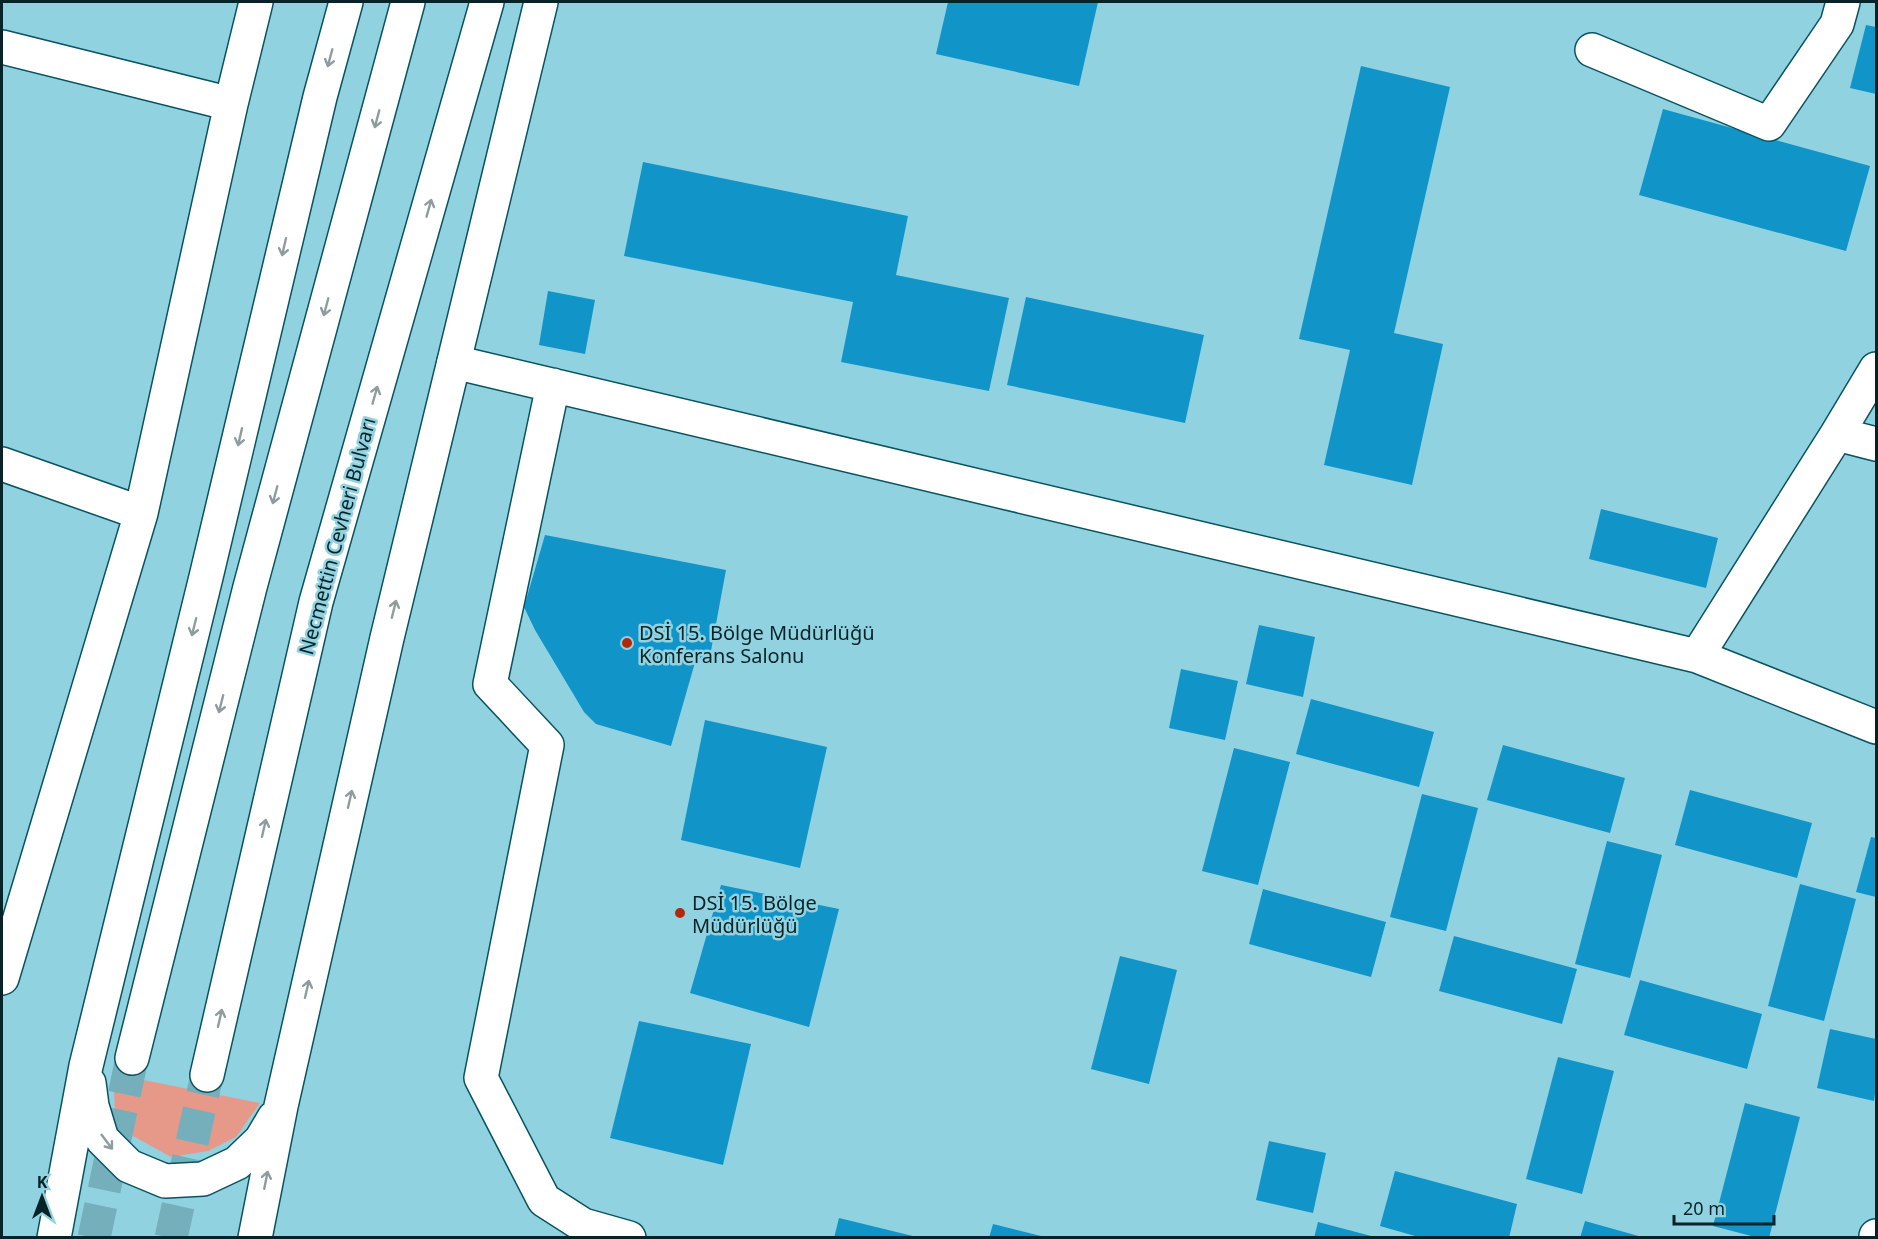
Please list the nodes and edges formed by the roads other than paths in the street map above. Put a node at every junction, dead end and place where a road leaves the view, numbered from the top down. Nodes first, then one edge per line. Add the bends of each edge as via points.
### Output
1 (256, 2) edge
2 (346, 2) edge
3 (408, 2) edge
4 (487, 2) edge
5 (541, 2) edge
6 (1843, 2) edge
7 (2, 47) edge
8 (1592, 50) dead end
9 (231, 104) junction
10 (454, 362) junction
11 (1876, 369) edge
12 (554, 385) junction
13 (1837, 434) junction
14 (1876, 444) edge
15 (2, 464) edge
16 (141, 513) junction
17 (1697, 656) junction
18 (1876, 727) edge
19 (2, 978) edge
20 (132, 1058) tunnel mouth
21 (86, 1066) junction
22 (207, 1075) tunnel mouth
23 (281, 1106) junction
24 (54, 1238) edge
25 (255, 1238) edge
26 (629, 1238) edge

1 - 9 main road
2 -> 21 main road
3 -> 20 main road via 250,587
22 -> 4 main road, Necmettin Cevheri Bulvarı via 316,602
5 - 10 main road
6 - 8 main road via 1837,24 1769,124
7 - 9 main road
9 - 16 main road
10 - 12 main road
23 -> 10 main road
11 - 13 main road
12 - 17 main road
12 - 26 main road via 490,684 547,745 481,1078 544,1200 583,1225
13 - 14 main road
13 - 17 main road
15 - 16 main road
16 - 19 main road
17 - 18 main road
21 -> 23 main road via 102,1139 129,1166 165,1181 203,1179 237,1163 261,1140
21 - 24 main road
25 -> 23 main road

